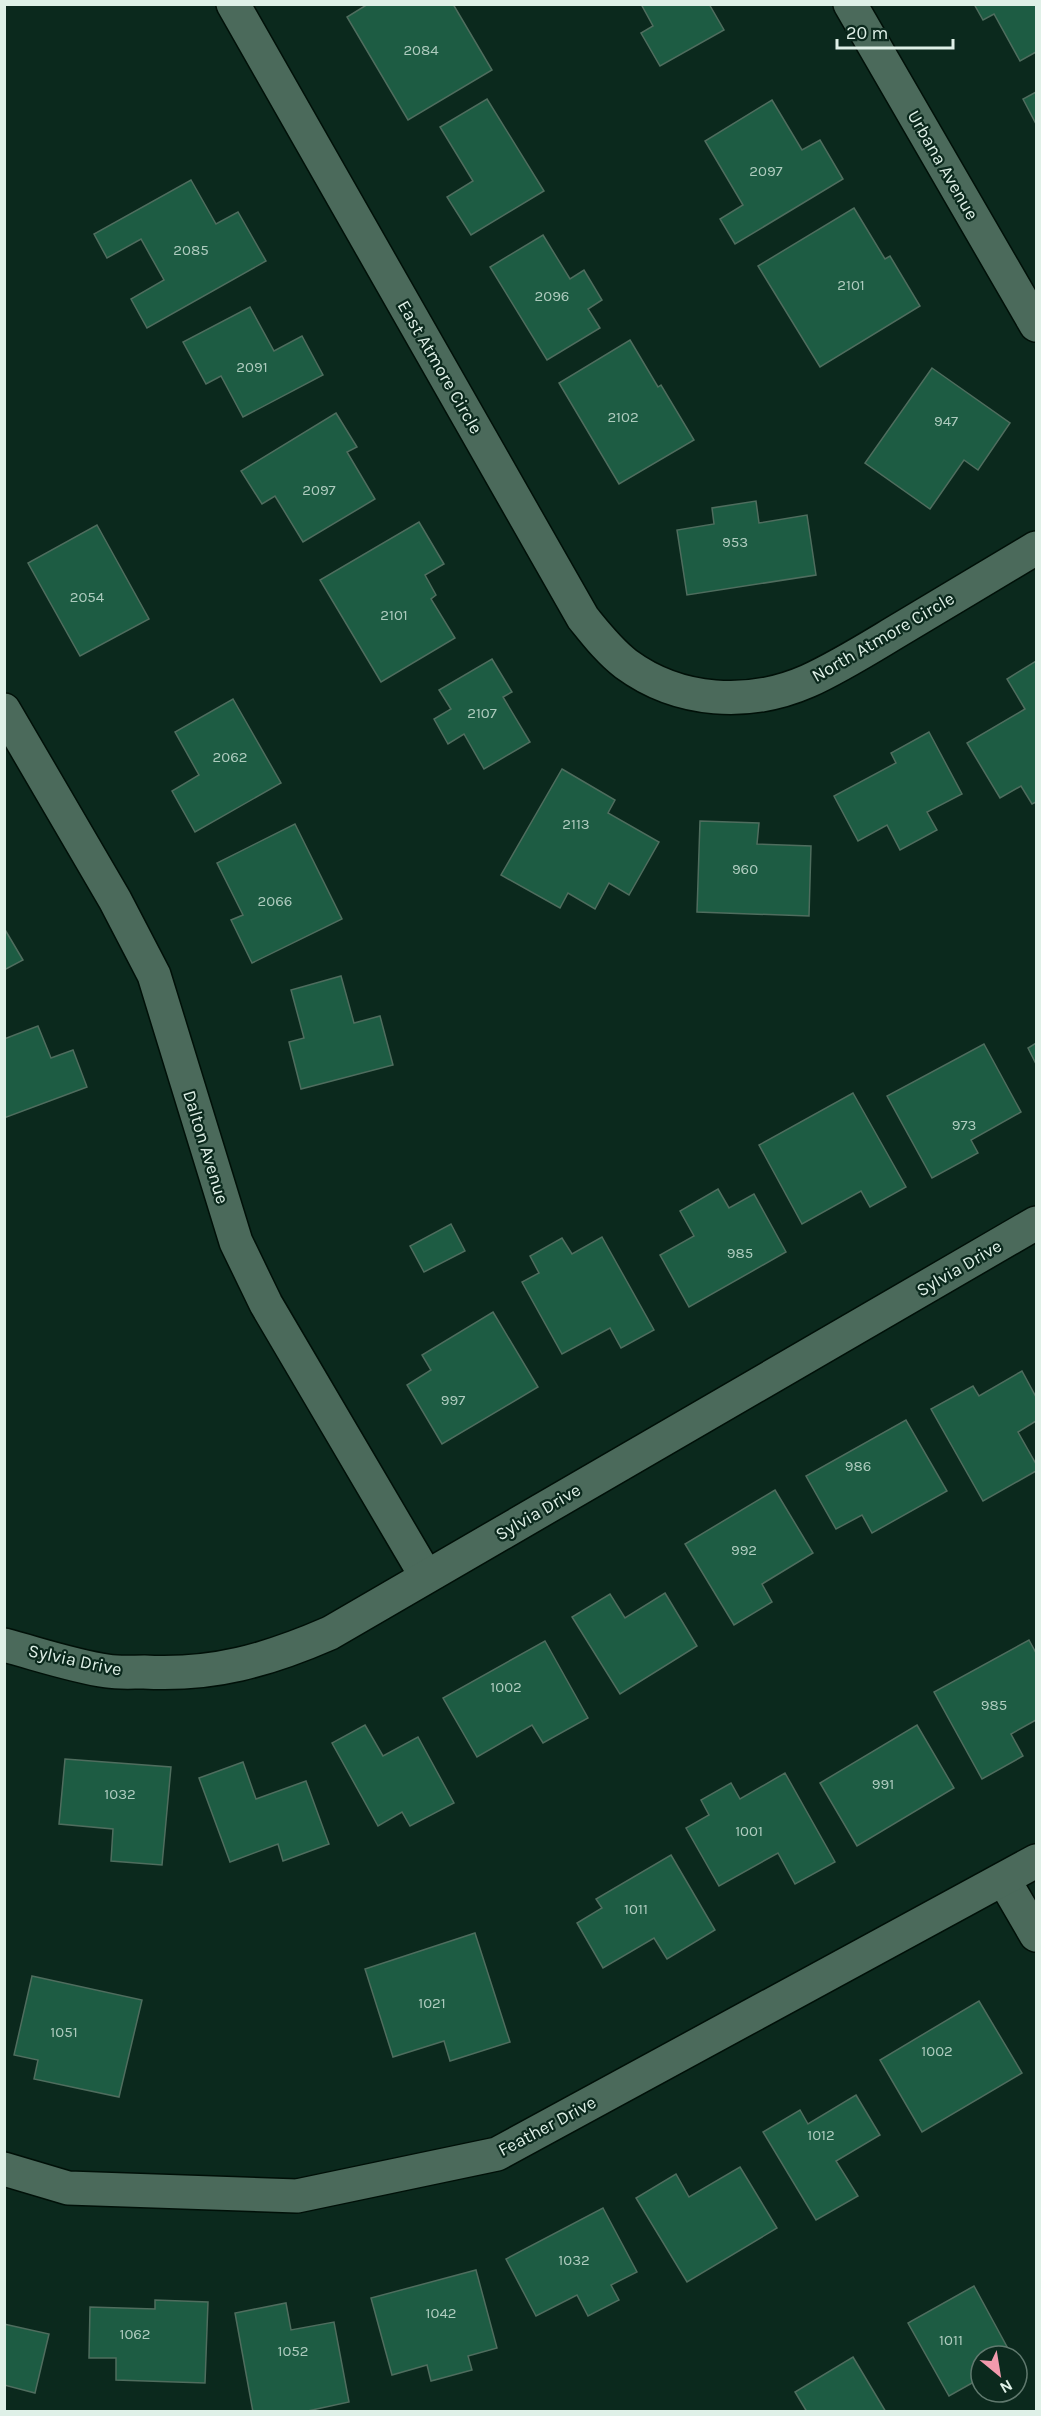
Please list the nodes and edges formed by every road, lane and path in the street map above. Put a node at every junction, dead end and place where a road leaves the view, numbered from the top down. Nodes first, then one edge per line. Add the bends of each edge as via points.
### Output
1 (233, 4) edge
2 (850, 4) edge
3 (1036, 325) edge
4 (1036, 548) edge
5 (684, 692) joint
6 (4, 710) edge
7 (1036, 1223) edge
8 (426, 1576) junction
9 (4, 1645) edge
10 (1036, 1861) edge
11 (1004, 1880) junction
12 (1036, 1935) edge
13 (4, 2169) edge

1 - 5 street, East Atmore Circle via 582,618 626,664
2 - 3 street, Urbana Avenue
4 - 5 street, North Atmore Circle via 863,652 807,681 745,698 711,698
6 - 8 street, Dalton Avenue via 115,900 154,975 236,1242 266,1304
7 - 8 street, Sylvia Drive
8 - 9 street, Sylvia Drive via 330,1632 286,1652 231,1667 198,1672 107,1671
10 - 11 street, Feather Drive
11 - 12 street
11 - 13 street, Feather Drive via 497,2154 297,2196 68,2188

